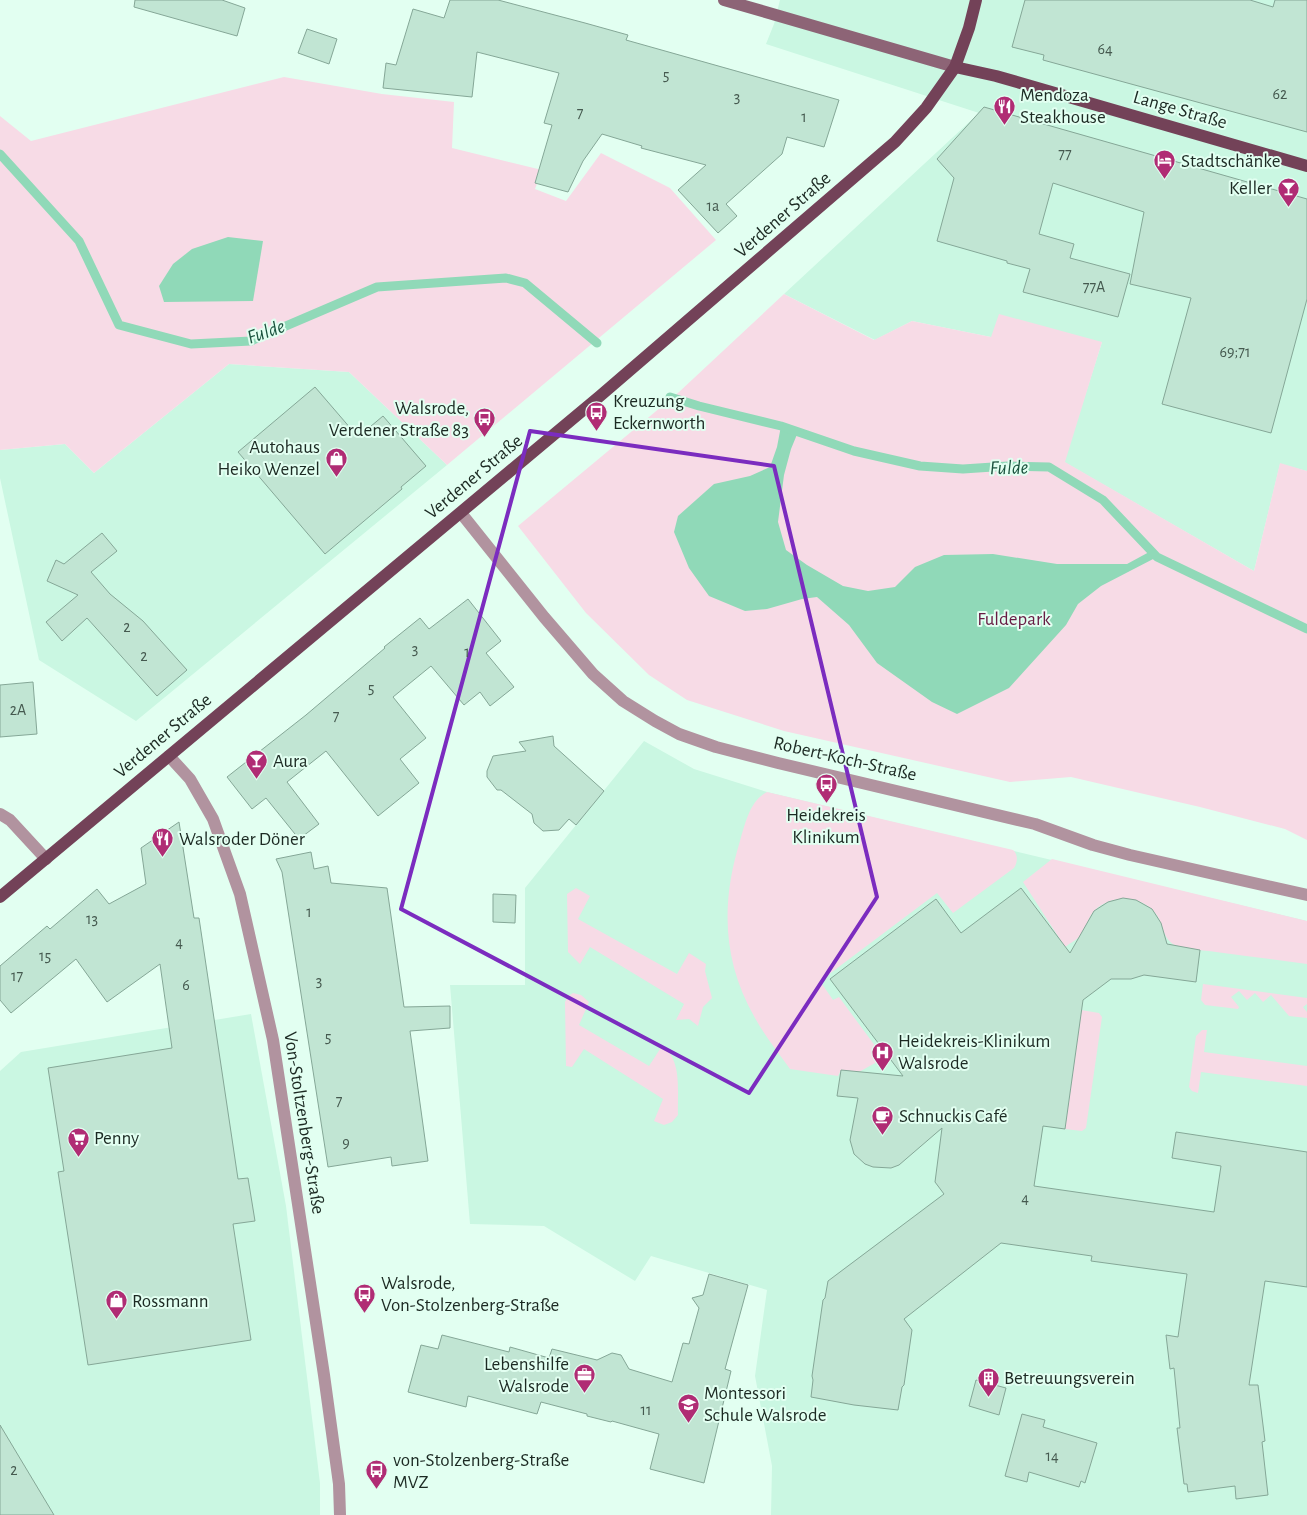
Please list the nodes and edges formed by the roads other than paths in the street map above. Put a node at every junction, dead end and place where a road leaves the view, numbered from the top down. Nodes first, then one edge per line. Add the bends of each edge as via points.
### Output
1 (724, 0) edge
2 (976, 0) edge
3 (954, 67) junction
4 (1307, 166) edge
5 (461, 513) junction
6 (169, 756) junction
7 (0, 814) edge
8 (46, 859) junction
9 (1307, 895) edge
10 (0, 897) edge
11 (340, 1515) edge

1 - 3 street
2 - 3 main road, Verdener Straße
3 - 4 main road, Lange Straße
3 - 5 main road, Verdener Straße via 926,108 895,142
5 - 6 main road, Verdener Straße
5 - 9 street, Robert-Koch-Straße via 544,618 594,674 623,701 693,740 1035,824 1123,853
6 - 8 main road, Verdener Straße
6 - 11 street, Von-Stoltzenberg-Straße via 190,779 213,819 240,894 273,1040 324,1374
7 - 8 street via 10,820
8 - 10 main road, Verdener Straße

